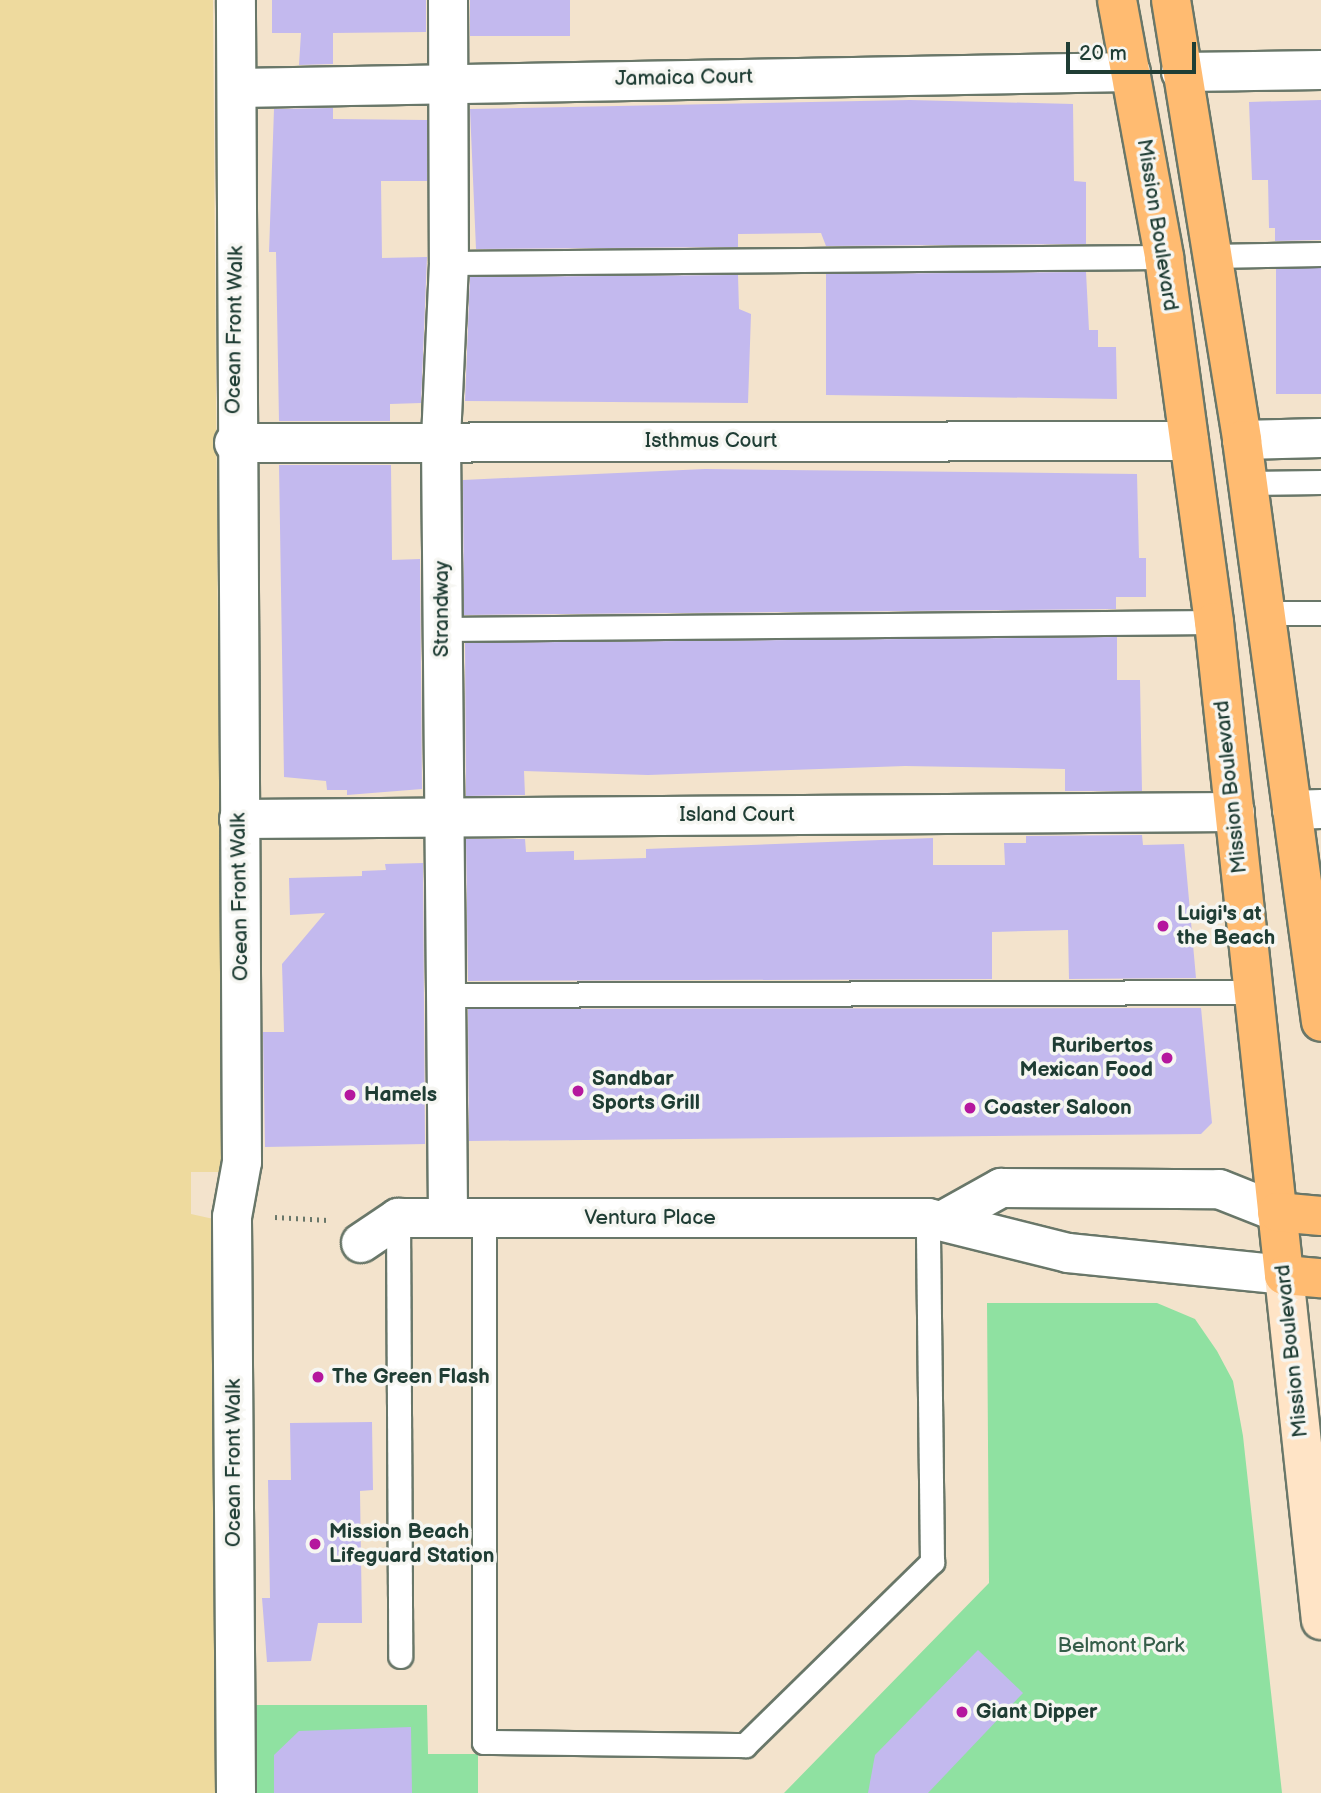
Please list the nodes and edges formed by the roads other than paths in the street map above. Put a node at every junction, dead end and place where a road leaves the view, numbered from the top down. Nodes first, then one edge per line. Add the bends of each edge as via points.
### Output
1 (236, 0) edge
2 (447, 0) edge
3 (1117, 0) edge
4 (1171, 0) edge
5 (1321, 70) edge
6 (1131, 72) junction
7 (1181, 72) junction
8 (448, 82) junction
9 (237, 88) junction
10 (1321, 254) edge
11 (1211, 256) junction
12 (1164, 257) junction
13 (449, 263) junction
14 (1321, 438) edge
15 (1242, 440) junction
16 (441, 441) junction
17 (1189, 441) junction
18 (234, 443) junction
19 (1248, 482) junction
20 (1321, 482) edge
21 (1267, 613) junction
22 (1321, 613) edge
23 (1214, 622) junction
24 (443, 629) junction
25 (1306, 810) edge
26 (1235, 812) junction
27 (442, 817) junction
28 (239, 819) junction
29 (1250, 992) junction
30 (445, 995) junction
31 (1320, 1001) edge
32 (1277, 1212) junction
33 (1321, 1216) edge
34 (398, 1218) junction
35 (466, 1218) junction
36 (937, 1218) junction
37 (361, 1243) road end
38 (1303, 1276) edge
39 (1321, 1620) edge
40 (400, 1656) dead end
41 (236, 1793) edge

1 - 9 street, Ocean Front Walk
2 - 8 street, Strandway
3 - 6 main road, Mission Boulevard
4 - 7 main road
5 - 7 street
6 - 8 street, Jamaica Court
6 - 12 main road, Mission Boulevard
7 - 11 main road
8 - 9 street, Jamaica Court
8 - 13 street, Strandway
9 - 18 street, Ocean Front Walk
10 - 11 lane
11 - 15 main road
12 - 13 lane
12 - 17 main road, Mission Boulevard
13 - 16 street, Strandway
14 - 15 street
15 - 19 main road
16 - 17 street, Isthmus Court
16 - 18 street, Isthmus Court
16 - 24 street, Strandway
17 - 23 main road, Mission Boulevard
18 - 28 street, Ocean Front Walk
19 - 20 lane
19 - 21 main road
21 - 22 lane
21 - 25 main road
23 - 24 lane
23 - 26 main road, Mission Boulevard
24 - 27 street, Strandway
25 - 31 main road
26 - 27 street, Island Court
26 - 29 main road, Mission Boulevard
27 - 28 street, Island Court
27 - 30 street, Strandway
28 - 41 street, Ocean Front Walk via 242,1163 232,1217
29 - 30 lane
29 - 32 main road, Mission Boulevard
30 - 35 street, Strandway
32 - 33 main road
32 - 36 street, Ventura Place via 1219,1189 1001,1188
32 - 38 main road, Mission Boulevard
34 - 35 street, Ventura Place
34 - 37 street
34 - 40 lane
35 - 36 street, Ventura Place
35 - 36 lane via 484,1742 745,1745 932,1562
36 - 38 street, Ventura Place via 991,1238 1068,1254
38 - 39 main road, Mission Boulevard

